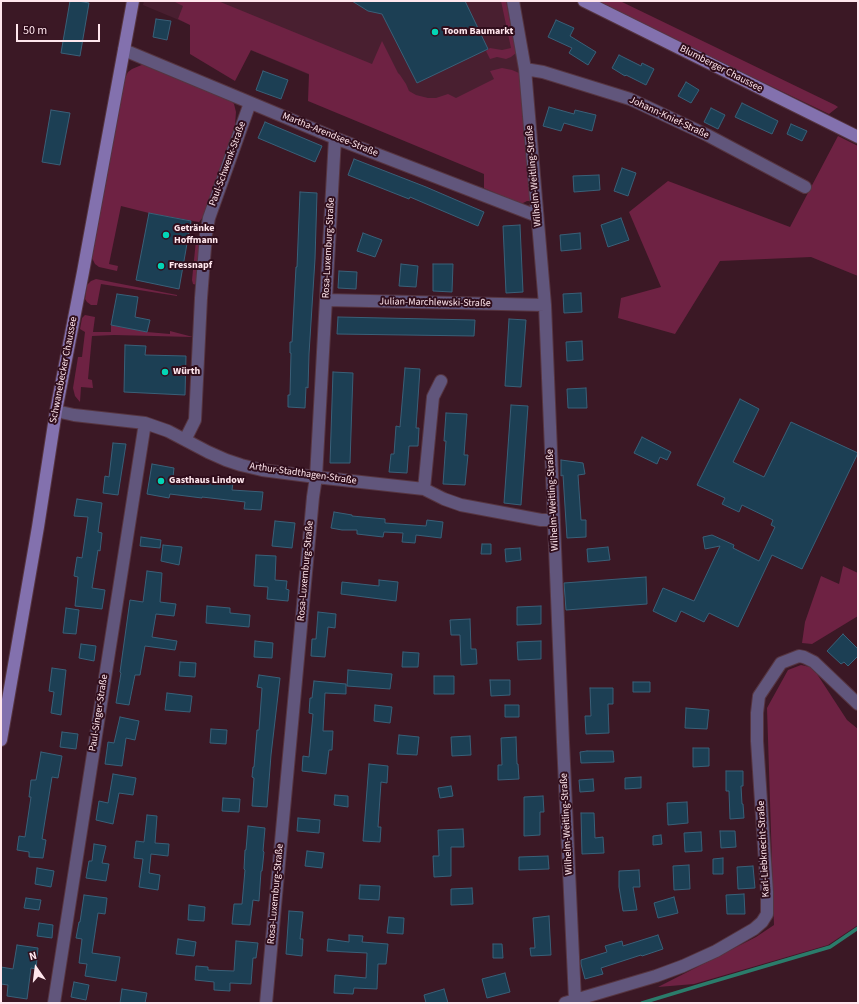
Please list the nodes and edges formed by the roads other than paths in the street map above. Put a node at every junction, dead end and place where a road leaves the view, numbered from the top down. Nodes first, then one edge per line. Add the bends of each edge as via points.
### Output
1 (133, 1) edge
2 (513, 1) edge
3 (584, 1) edge
4 (124, 50) junction
5 (525, 69) junction
6 (250, 103) junction
7 (858, 137) edge
8 (335, 138) junction
9 (805, 187) dead end
10 (537, 216) junction
11 (326, 300) junction
12 (545, 305) junction
13 (441, 381) dead end
14 (56, 411) junction
15 (145, 423) junction
16 (185, 440) junction
17 (316, 477) junction
18 (424, 489) junction
19 (554, 520) junction
20 (858, 704) edge
21 (1, 740) edge
22 (570, 1002) edge
23 (54, 1003) edge
24 (266, 1003) edge

1 - 4 main road, Schwanebecker Chaussee
2 - 5 street, Wilhelm-Weitling-Straße
3 - 7 main road, Blumberger Chaussee
4 - 6 street, Martha-Arendsee-Straße
4 - 14 main road, Schwanebecker Chaussee
5 - 9 street, Johann-Knief-Straße via 543,72 630,99 707,135
5 - 10 street, Wilhelm-Weitling-Straße
6 - 8 street, Martha-Arendsee-Straße
6 - 16 street, Paul-Schwenk-Straße via 209,218 198,345 195,420
8 - 10 street, Martha-Arendsee-Straße
8 - 11 street, Rosa-Luxemburg-Straße
10 - 12 street, Wilhelm-Weitling-Straße
11 - 12 street, Julian-Marchlewski-Straße
11 - 17 street, Rosa-Luxemburg-Straße
12 - 19 street, Wilhelm-Weitling-Straße
13 - 18 street via 433,397
14 - 15 street, Arthur-Stadthagen-Straße
14 - 21 main road, Schwanebecker Chaussee
15 - 16 street, Arthur-Stadthagen-Straße
15 - 23 street, Paul-Singer-Straße
16 - 17 street, Arthur-Stadthagen-Straße via 242,465
17 - 18 street, Arthur-Stadthagen-Straße
17 - 24 street, Rosa-Luxemburg-Straße
18 - 19 street, Arthur-Stadthagen-Straße via 461,505 541,520
19 - 22 street, Wilhelm-Weitling-Straße
20 - 22 street, Karl-Liebknecht-Straße via 814,662 798,656 781,663 759,696 756,713 767,914 754,929 683,966

